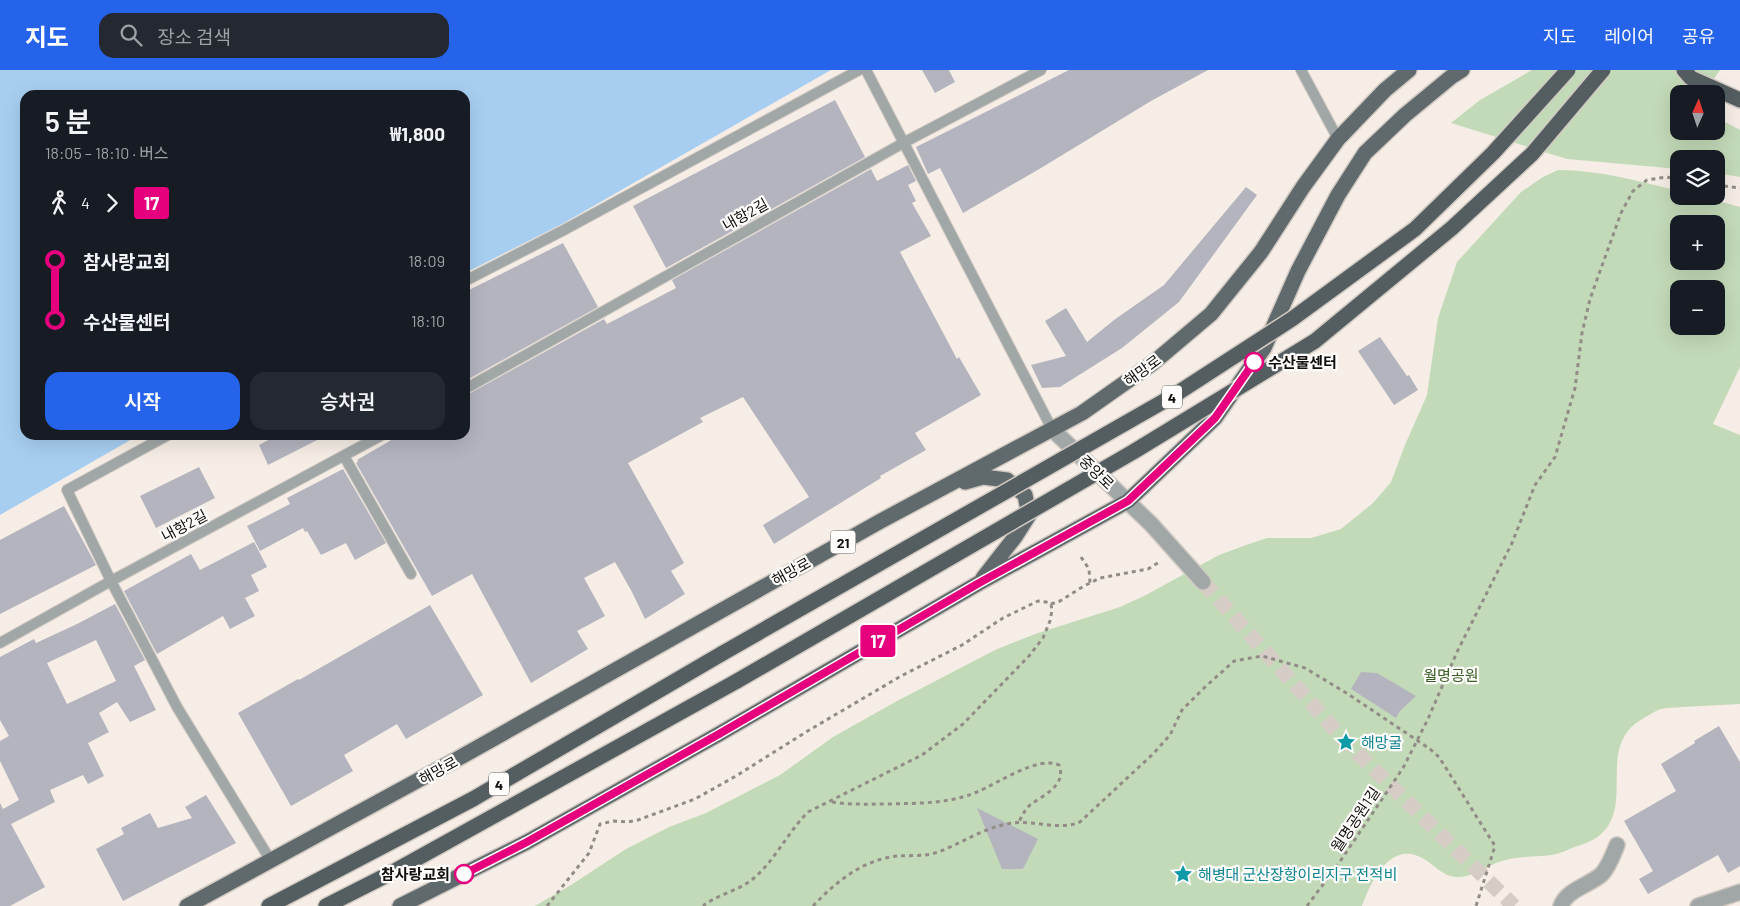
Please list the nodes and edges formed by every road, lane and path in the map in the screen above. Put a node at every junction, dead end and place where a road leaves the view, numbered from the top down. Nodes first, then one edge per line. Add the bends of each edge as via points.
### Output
1 (859, 70) edge
2 (866, 70) edge
3 (1041, 70) edge
4 (1301, 70) edge
5 (1409, 70) edge
6 (1462, 70) edge
7 (1568, 70) edge
8 (1603, 70) edge
9 (1687, 74) edge
10 (1740, 100) edge
11 (1338, 139) junction
12 (905, 142) junction
13 (1670, 177) edge
14 (1725, 186) edge
15 (1740, 188) edge
16 (470, 278) edge
17 (470, 386) edge
18 (1052, 429) junction
19 (159, 440) edge
20 (373, 440) edge
21 (344, 456) junction
22 (939, 490) junction
23 (1128, 501) junction
24 (1174, 549) junction
25 (1081, 557) dead end
26 (411, 574) dead end
27 (111, 581) junction
28 (1203, 582) tunnel mouth
29 (979, 583) junction
30 (1090, 583) junction
31 (1051, 604) junction
32 (0, 643) edge
33 (1417, 740) junction
34 (831, 802) junction
35 (1019, 822) junction
36 (1617, 845) dead end
37 (270, 861) junction
38 (1740, 892) edge
39 (187, 906) edge
40 (269, 906) edge
41 (326, 906) edge
42 (400, 906) edge
43 (547, 906) edge
44 (703, 906) edge
45 (813, 906) edge
46 (1308, 906) edge
47 (1476, 906) edge
48 (1561, 906) edge
49 (1698, 906) edge

1 - 16 lane
2 - 12 lane
3 - 12 lane, 내항2길
4 - 11 lane
5 - 11 main road, 해망로 / 21
6 - 23 main road via 1405,115 1365,153 1338,195 1298,271 1264,348 1215,418
7 - 40 highway, 4, bridge via 1493,153 1415,229 1292,319 1173,396 473,799
8 - 41 highway, 4, bridge via 1532,154 1452,228 1315,341 1133,452 737,680
9 - 10 highway
11 - 18 main road, 해망로 / 21 via 1261,252 1211,314 1153,364 1082,413
12 - 17 lane, 내항2길
12 - 18 lane
13 - 33 path, 월명공원1길 via 1647,180 1632,191 1621,213 1590,299 1575,388 1554,457 1535,484 1512,544
14 - 15 path
18 - 22 main road, 해망로 / 21
18 - 23 street, 중앙로
19 - 27 lane via 67,490
20 - 21 lane, 내항2길
21 - 26 lane
21 - 27 lane, 내항2길
22 - 29 main road via 982,477 1007,480 1026,495 1029,515
22 - 37 main road, 해망로 / 21
23 - 24 street, 중앙로
23 - 29 main road
24 - 28 street, 중앙로
24 - 30 path via 1148,568
25 - 30 path via 1089,569
27 - 32 lane, 내항2길
27 - 37 lane via 177,707
29 - 42 main road via 527,842
30 - 31 path
31 - 34 path via 1050,621 1030,656 963,724 922,755
31 - 43 path via 1038,601 1003,618 695,799 638,820 600,824 589,853
33 - 35 path via 1304,668 1262,656 1234,661 1182,710 1170,735 1089,816 1072,825
33 - 46 path, 월명공원1길 via 1403,768
33 - 47 path via 1439,757 1495,846
34 - 35 path via 863,805 941,802 977,792 1025,769 1048,763 1059,765 1060,775 1055,787 1029,806
34 - 44 path via 808,812 797,822 754,878
35 - 45 path via 1005,824 928,855 883,858 848,874
36 - 48 street via 1602,873 1564,898
37 - 39 main road, 해망로 / 21
38 - 49 street

